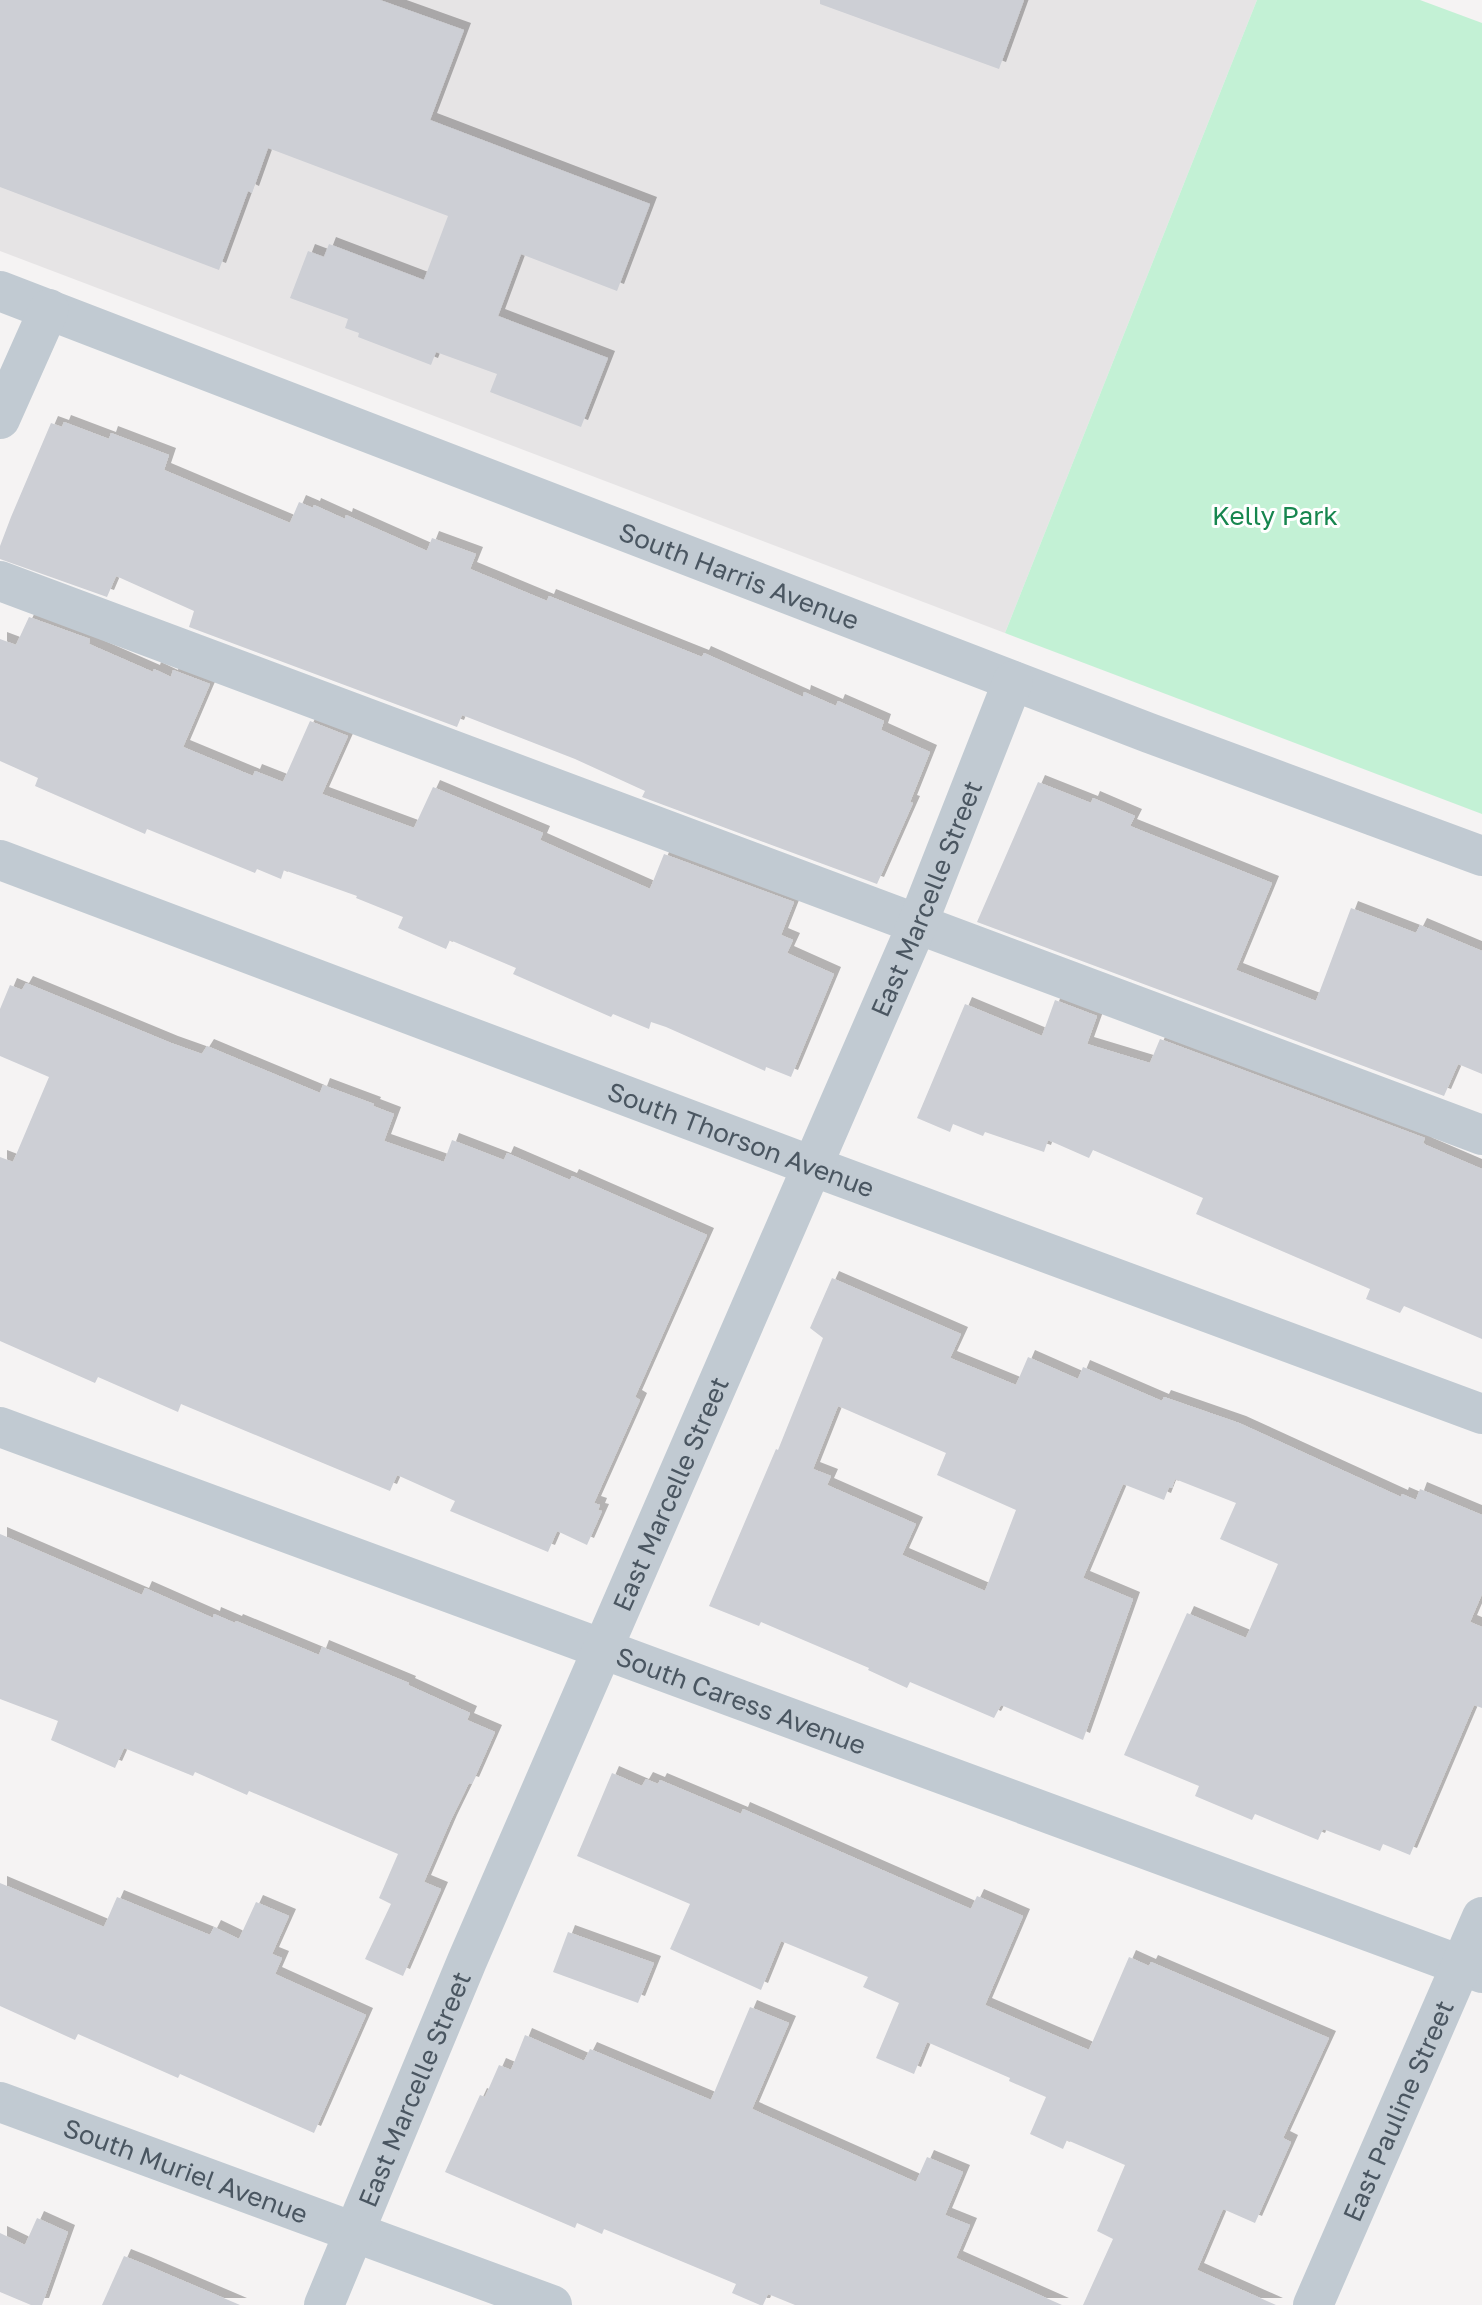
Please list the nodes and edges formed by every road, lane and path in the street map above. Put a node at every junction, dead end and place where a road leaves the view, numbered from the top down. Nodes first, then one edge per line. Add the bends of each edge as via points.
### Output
1 (0, 291) edge
2 (49, 309) junction
3 (0, 419) edge
4 (0, 581) edge
5 (1013, 681) junction
6 (1482, 856) edge
7 (0, 860) edge
8 (917, 925) junction
9 (1482, 1135) edge
10 (812, 1166) junction
11 (1482, 1414) edge
12 (0, 1427) edge
13 (601, 1650) junction
14 (1482, 1917) edge
15 (1472, 1970) edge
16 (0, 2102) edge
17 (355, 2231) junction
18 (324, 2305) edge
19 (552, 2305) edge
20 (1313, 2305) edge

1 - 2 street, South Harris Avenue
2 - 3 street
2 - 5 street, South Harris Avenue
4 - 8 street
5 - 6 street, South Harris Avenue
5 - 8 street, East Marcelle Street
7 - 10 street, South Thorson Avenue
8 - 9 street
8 - 10 street, East Marcelle Street
10 - 11 street, South Thorson Avenue
10 - 13 street, East Marcelle Street
12 - 13 street, South Caress Avenue
13 - 15 street, South Caress Avenue
13 - 17 street, East Marcelle Street
14 - 15 street, East Pauline Street
15 - 20 street, East Pauline Street
16 - 17 street, South Muriel Avenue
17 - 18 street, East Marcelle Street
17 - 19 street, South Muriel Avenue

